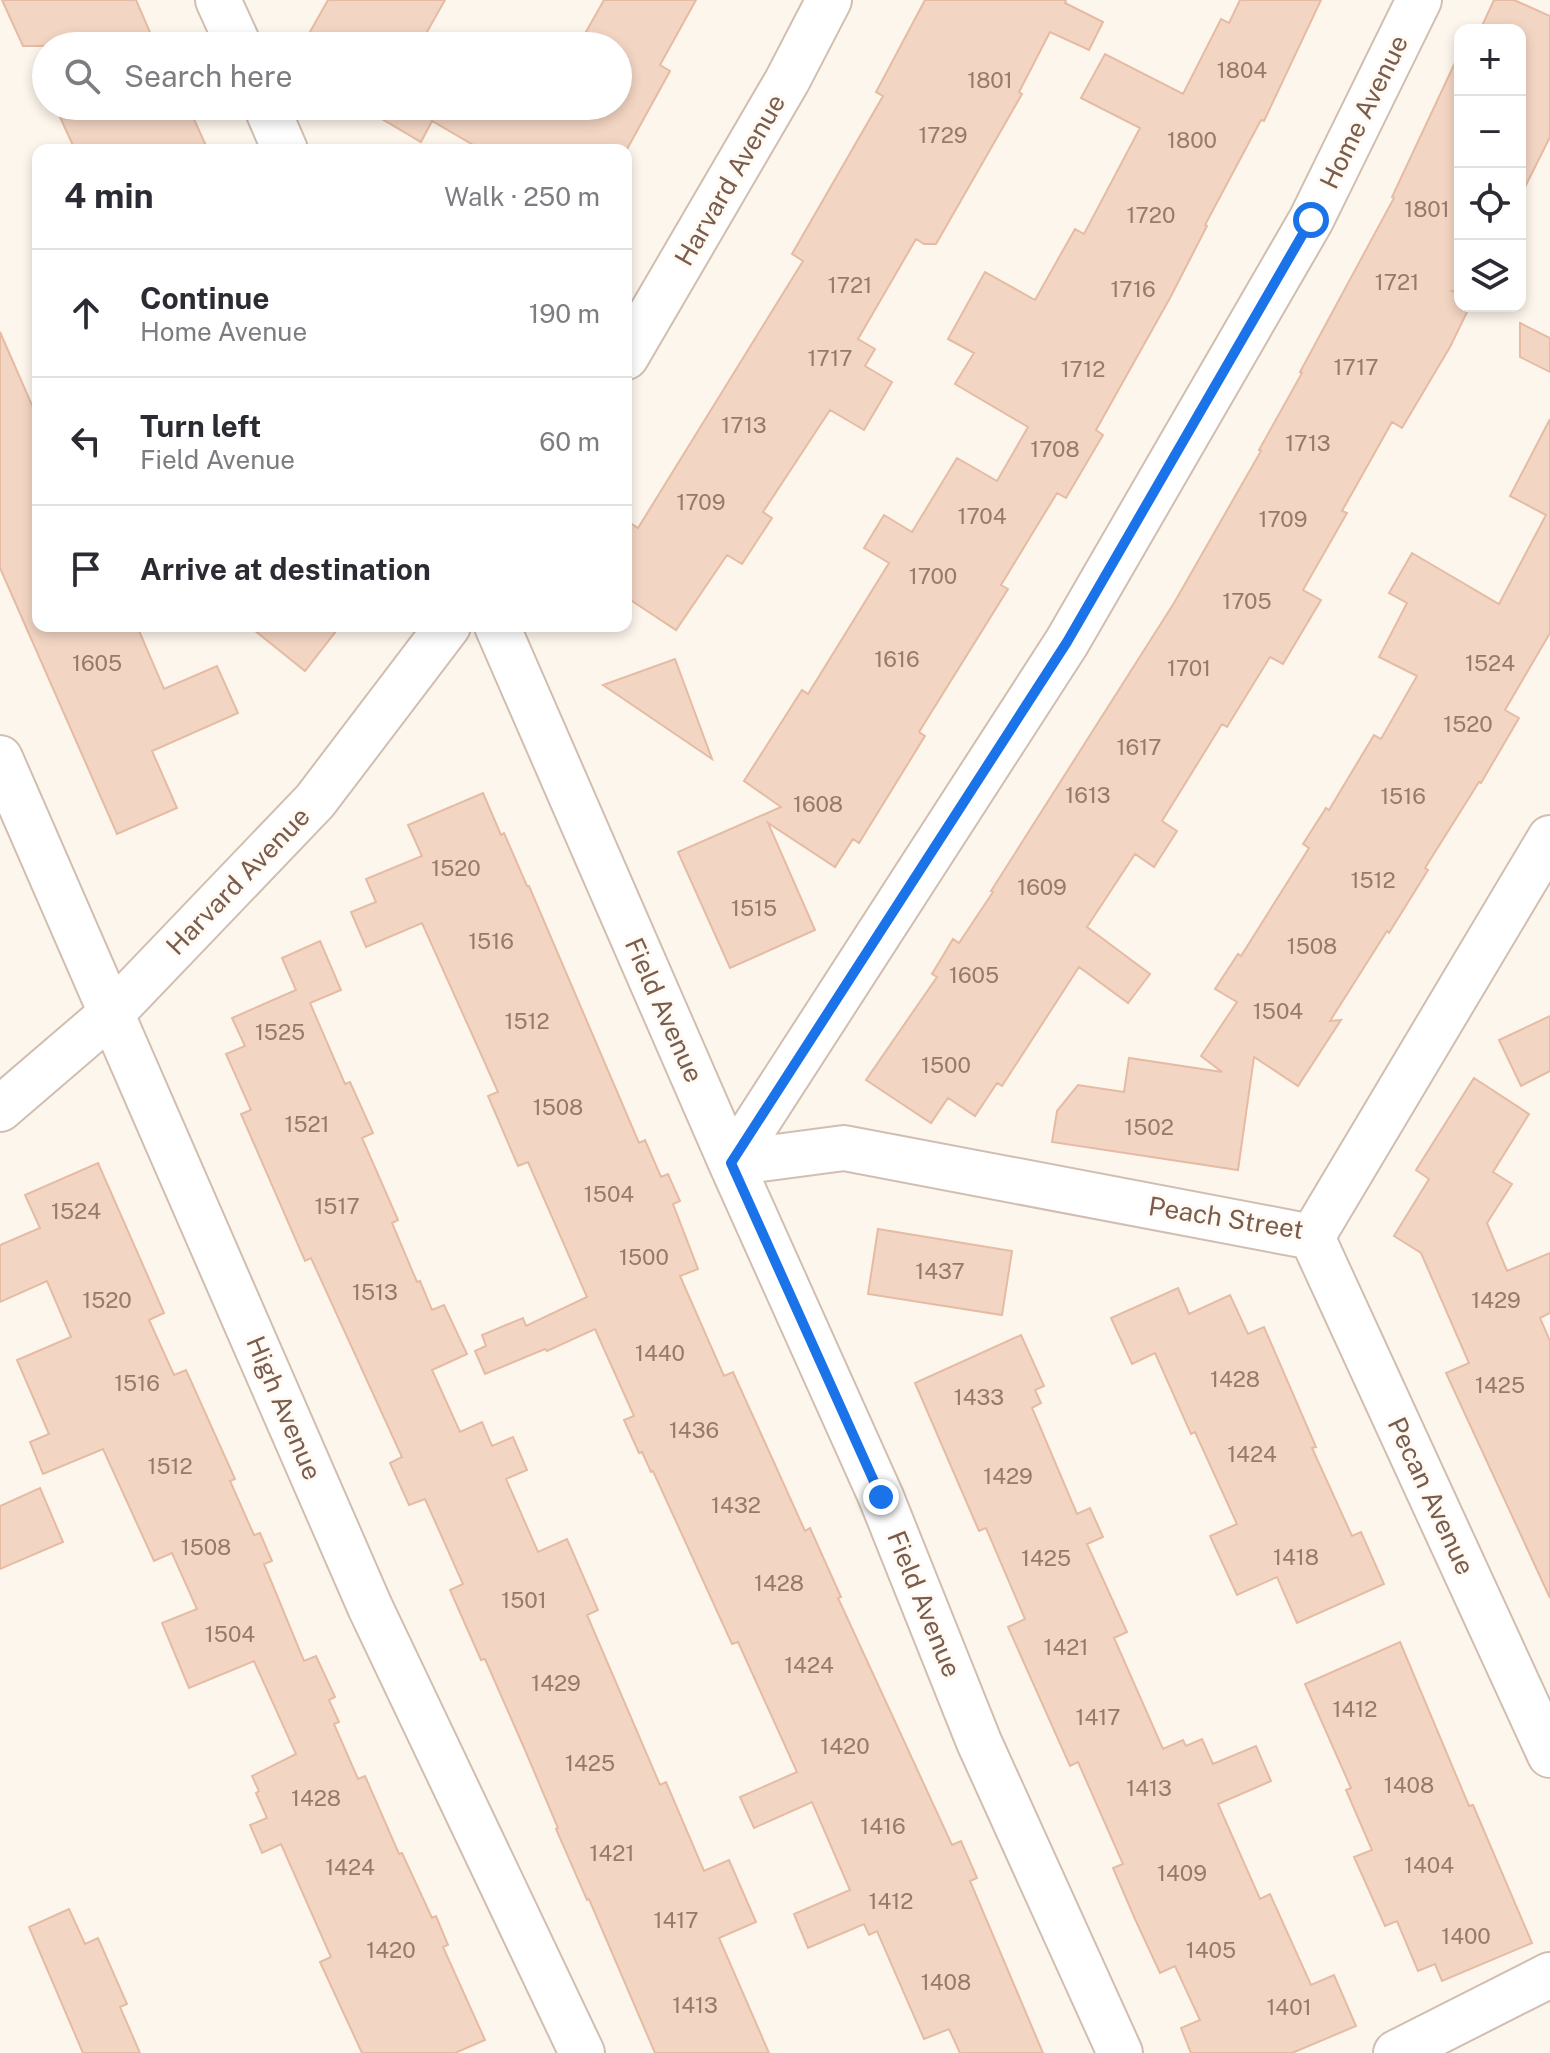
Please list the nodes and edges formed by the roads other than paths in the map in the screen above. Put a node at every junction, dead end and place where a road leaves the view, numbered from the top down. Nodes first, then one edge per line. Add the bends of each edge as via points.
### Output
1 (218, 0) edge
2 (829, 0) edge
3 (1419, 0) edge
4 (233, 32) edge
5 (272, 120) edge
6 (282, 144) edge
7 (632, 347) edge
8 (443, 632) edge
9 (500, 632) edge
10 (0, 758) edge
11 (1550, 838) edge
12 (113, 1012) junction
13 (0, 1109) edge
14 (731, 1163) junction
15 (1312, 1237) junction
16 (1550, 1755) edge
17 (1550, 1975) edge
18 (582, 2053) edge
19 (1120, 2053) edge
20 (1396, 2053) edge

1 - 4 street
2 - 7 street, Harvard Avenue
3 - 14 street, Home Avenue via 1311,220 1067,642
5 - 6 street
8 - 12 street, Harvard Avenue via 315,801
9 - 14 street, Field Avenue
10 - 12 street, High Avenue
11 - 15 street, Peach Street
12 - 13 street, Harvard Avenue
12 - 18 street, High Avenue via 370,1607
14 - 15 street, Peach Street via 844,1148
14 - 19 street, Field Avenue via 881,1497 979,1742
15 - 16 street, Pecan Avenue
17 - 20 street

